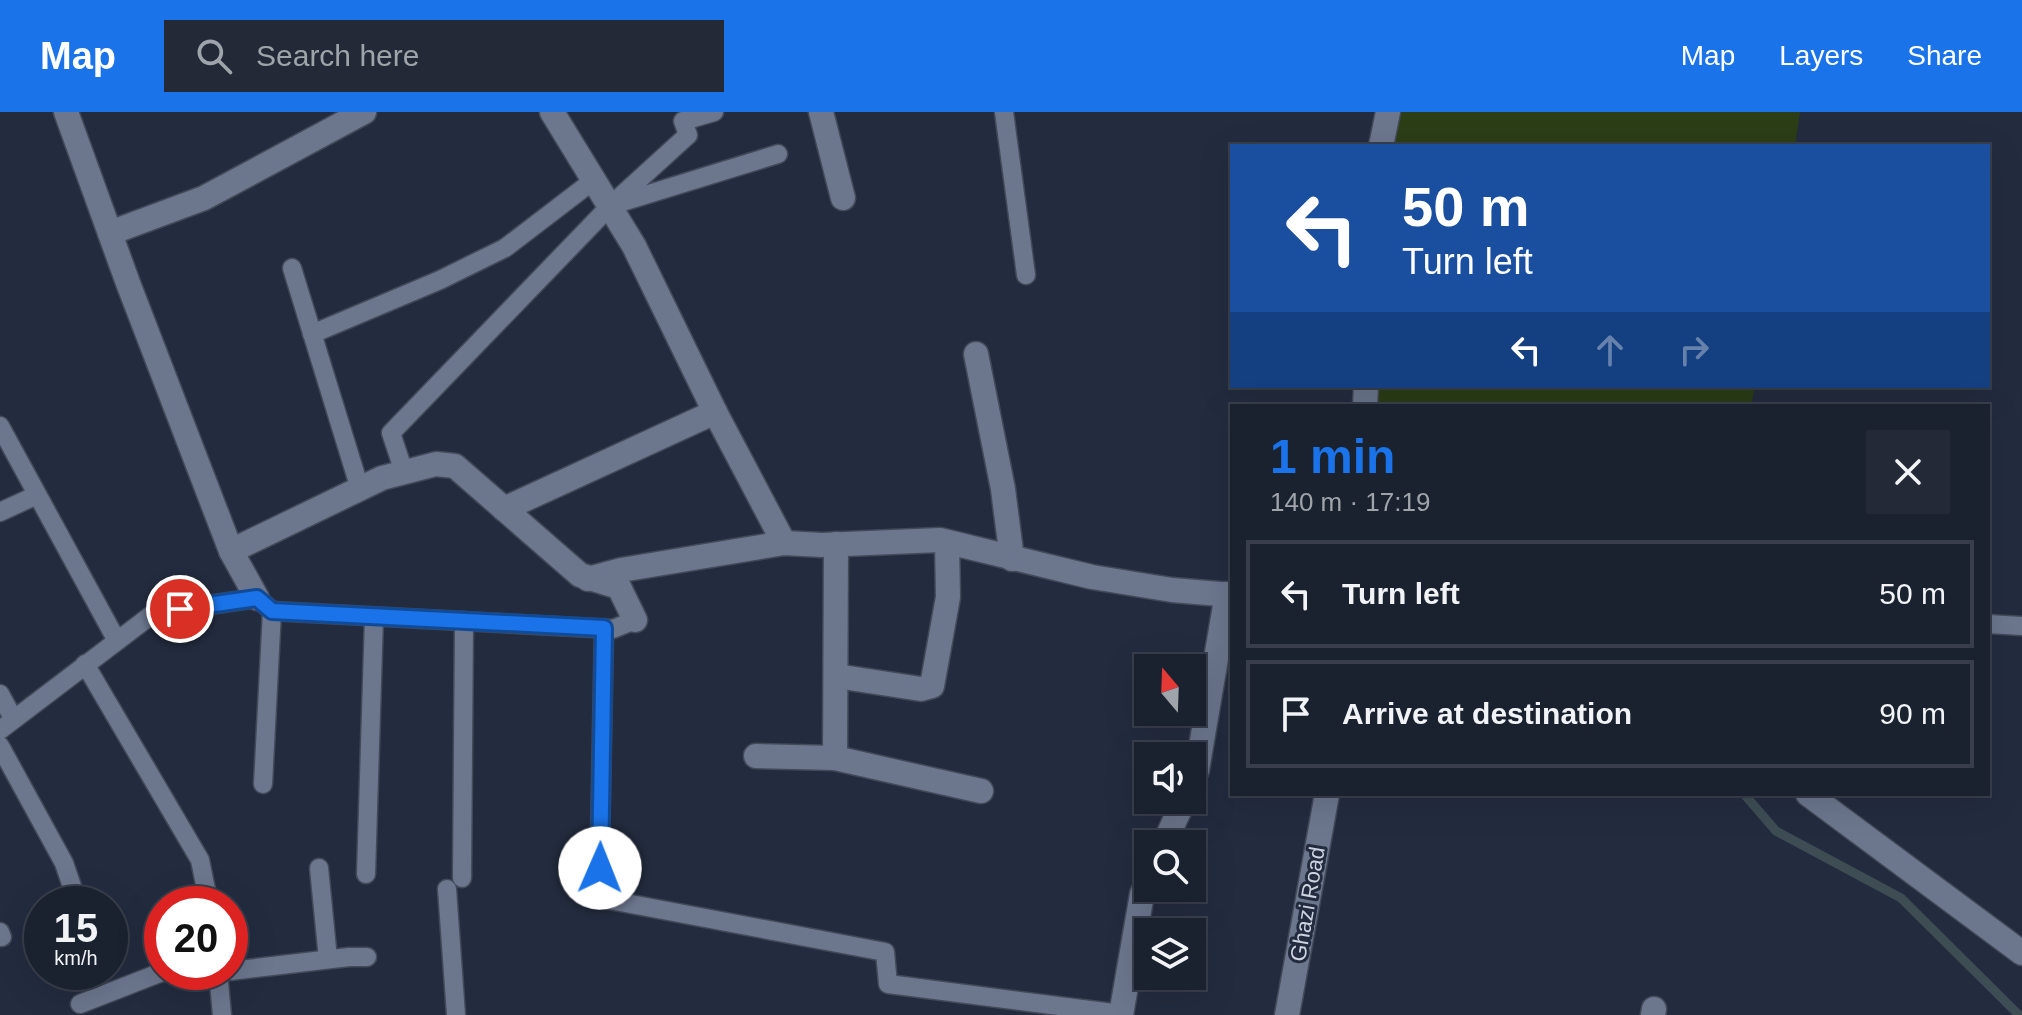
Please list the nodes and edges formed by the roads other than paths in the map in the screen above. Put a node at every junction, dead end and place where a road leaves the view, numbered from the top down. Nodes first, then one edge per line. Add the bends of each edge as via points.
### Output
1 (66, 112) edge
2 (364, 112) edge
3 (552, 112) edge
4 (714, 112) edge
5 (821, 112) edge
6 (1004, 112) edge
7 (1388, 112) edge
8 (1381, 144) edge
9 (778, 154) dead end
10 (594, 180) junction
11 (843, 198) dead end
12 (610, 206) junction
13 (110, 233) junction
14 (292, 268) dead end
15 (1026, 275) dead end
16 (312, 334) junction
17 (976, 354) dead end
18 (715, 412) junction
19 (0, 426) edge
20 (404, 472) junction
21 (360, 489) junction
22 (37, 495) junction
23 (504, 509) junction
24 (0, 512) edge
25 (947, 542) junction
26 (784, 543) junction
27 (836, 544) junction
28 (231, 551) junction
29 (1012, 559) junction
30 (588, 579) junction
31 (1230, 594) edge
32 (265, 605) junction
33 (374, 617) junction
34 (635, 620) joint
35 (464, 621) junction
36 (1990, 624) edge
37 (2022, 626) edge
38 (604, 628) junction
39 (117, 641) junction
40 (85, 664) junction
41 (836, 676) junction
42 (0, 694) edge
43 (6, 724) edge
44 (1202, 742) edge
45 (0, 746) edge
46 (756, 756) dead end
47 (835, 758) junction
48 (263, 784) dead end
49 (981, 791) dead end
50 (1327, 796) edge
51 (1811, 796) edge
52 (319, 868) dead end
53 (366, 874) dead end
54 (72, 886) edge
55 (205, 886) edge
56 (1141, 902) edge
57 (2022, 953) edge
58 (367, 957) dead end
59 (328, 959) junction
60 (248, 969) edge
61 (144, 979) edge
62 (220, 990) edge
63 (80, 1004) dead end
64 (222, 1015) edge
65 (456, 1015) edge
66 (1121, 1015) edge
67 (1287, 1015) edge

1 - 13 street
2 - 13 street via 204,198
3 - 10 street
4 - 12 lane via 683,121 688,135
5 - 11 street
6 - 15 lane
7 - 8 street
9 - 12 lane
10 - 12 street
10 - 16 lane via 505,248
12 - 18 street
12 - 20 lane via 391,433
13 - 28 street
14 - 16 lane
16 - 21 lane
17 - 29 street
18 - 23 street
18 - 26 street
19 - 22 lane
20 - 21 street
20 - 23 street via 436,464 455,466
21 - 28 street
22 - 24 lane
22 - 39 lane
23 - 30 street
25 - 27 street
25 - 29 street
25 - 41 street via 948,597 932,686 921,689
26 - 27 street
26 - 30 street
27 - 41 street
28 - 32 street
29 - 31 street via 1106,580
30 - 34 street via 619,587
31 - 44 street
32 - 33 lane
32 - 39 lane via 154,613
32 - 48 lane
33 - 35 lane
33 - 53 lane
34 - 38 lane
35 - 38 lane
35 - 65 lane via 454,883
36 - 37 lane
38 - 66 lane via 599,898 885,952 888,984
39 - 40 lane
40 - 43 lane
40 - 55 lane via 200,860
41 - 47 street
42 - 43 lane
45 - 54 lane
46 - 47 street
47 - 49 street
50 - 67 street, Ghazi Road
51 - 57 street
52 - 59 lane
56 - 66 street
58 - 59 lane
59 - 60 lane
61 - 63 lane
62 - 64 lane

